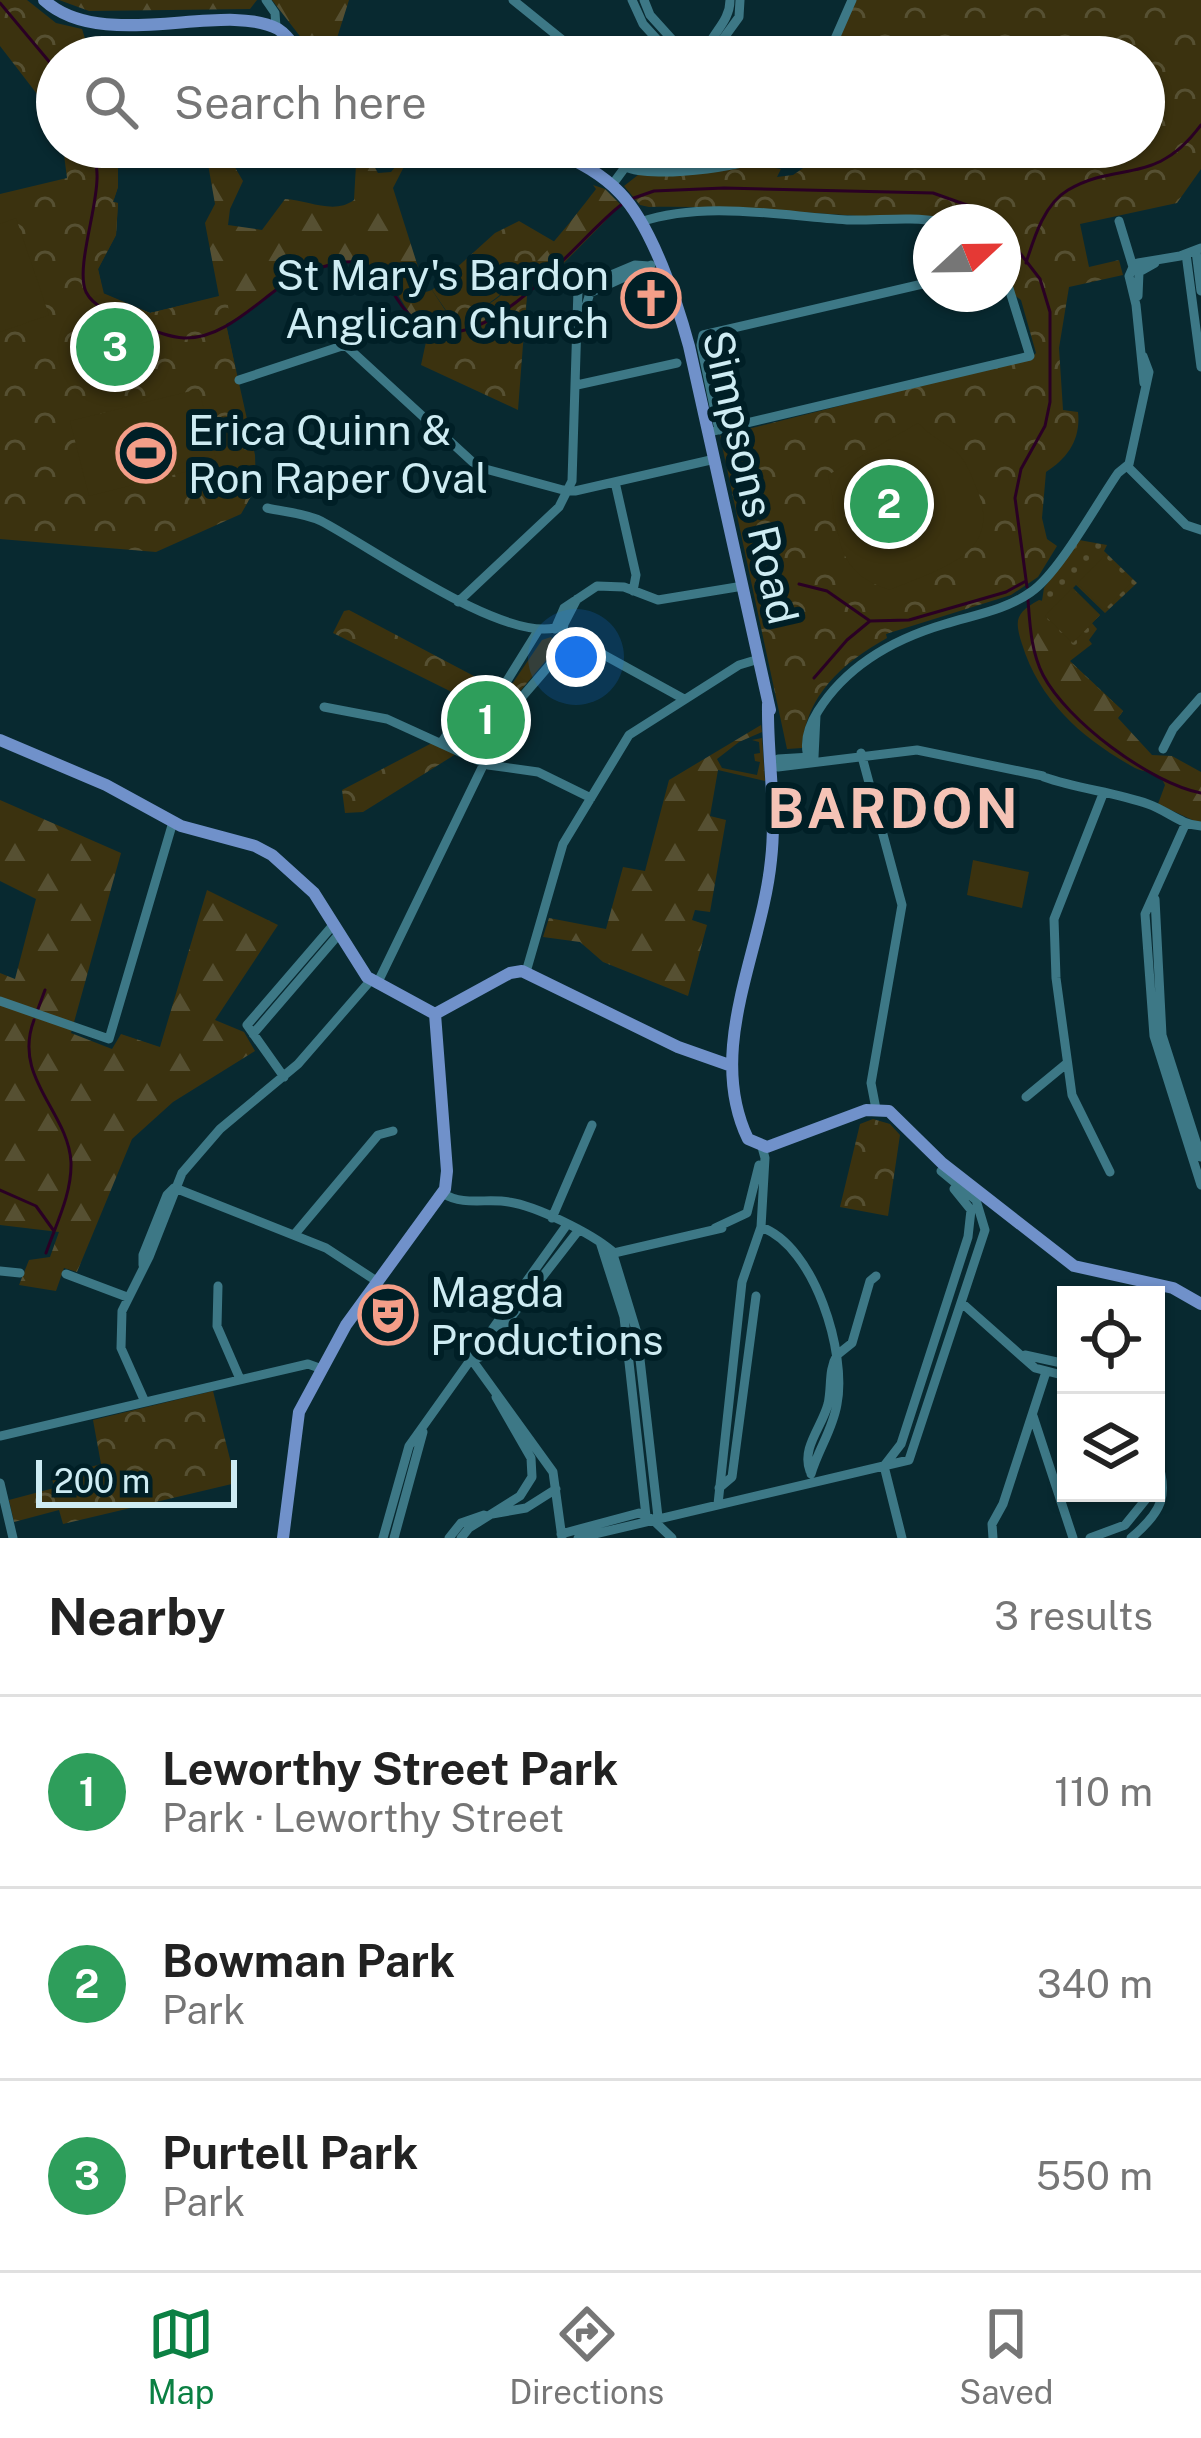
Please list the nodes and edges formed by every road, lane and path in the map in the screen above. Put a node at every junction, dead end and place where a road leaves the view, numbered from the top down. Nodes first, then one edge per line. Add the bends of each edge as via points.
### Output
1 (44, 0) edge
2 (266, 0) edge
3 (513, 0) edge
4 (538, 0) edge
5 (632, 0) edge
6 (644, 0) edge
7 (730, 0) edge
8 (740, 0) edge
9 (852, 0) edge
10 (528, 12) junction
11 (276, 27) junction
12 (284, 36) edge
13 (559, 36) edge
14 (653, 36) edge
15 (669, 36) edge
16 (715, 36) edge
17 (724, 36) edge
18 (836, 36) edge
19 (588, 168) edge
20 (626, 168) edge
21 (629, 168) edge
22 (690, 168) edge
23 (621, 195) junction
24 (913, 221) edge
25 (1119, 221) dead end
26 (640, 222) junction
27 (1194, 251) edge
28 (654, 264) junction
29 (1138, 266) junction
30 (913, 286) edge
31 (1201, 291) edge
32 (1016, 312) edge
33 (677, 363) dead end
34 (1201, 367) edge
35 (239, 380) dead end
36 (577, 385) junction
37 (714, 431) junction
38 (715, 458) junction
39 (1127, 466) junction
40 (615, 482) junction
41 (570, 490) junction
42 (267, 508) dead end
43 (1201, 530) edge
44 (743, 586) junction
45 (633, 591) junction
46 (458, 602) junction
47 (539, 629) junction
48 (559, 633) junction
49 (759, 659) junction
50 (1201, 697) edge
51 (684, 699) junction
52 (324, 707) dead end
53 (0, 740) edge
54 (441, 743) junction
55 (1163, 748) dead end
56 (861, 755) junction
57 (810, 759) junction
58 (776, 763) junction
59 (484, 764) junction
60 (1103, 794) junction
61 (591, 798) junction
62 (173, 822) junction
63 (1185, 825) junction
64 (1201, 826) edge
65 (1155, 894) junction
66 (336, 929) junction
67 (526, 972) junction
68 (374, 982) junction
69 (0, 1001) edge
70 (435, 1014) junction
71 (1066, 1064) junction
72 (729, 1066) junction
73 (284, 1077) junction
74 (1026, 1097) dead end
75 (876, 1109) junction
76 (592, 1124) dead end
77 (393, 1131) dead end
78 (762, 1147) junction
79 (1201, 1157) edge
80 (761, 1167) junction
81 (942, 1167) junction
82 (1110, 1172) dead end
83 (1201, 1185) edge
84 (175, 1188) junction
85 (444, 1194) junction
86 (552, 1218) junction
87 (761, 1227) junction
88 (572, 1228) junction
89 (722, 1228) dead end
90 (705, 1233) junction
91 (295, 1235) junction
92 (600, 1242) junction
93 (614, 1253) junction
94 (0, 1271) edge
95 (20, 1274) dead end
96 (67, 1274) dead end
97 (876, 1276) dead end
98 (378, 1282) junction
99 (218, 1286) dead end
100 (756, 1296) dead end
101 (127, 1297) junction
102 (963, 1304) junction
103 (1198, 1304) edge
104 (629, 1316) junction
105 (1014, 1351) junction
106 (837, 1355) junction
107 (472, 1360) junction
108 (1057, 1362) edge
109 (322, 1369) junction
110 (1046, 1372) junction
111 (1057, 1374) edge
112 (240, 1379) junction
113 (489, 1383) junction
114 (730, 1384) junction
115 (743, 1386) junction
116 (145, 1402) junction
117 (1033, 1416) junction
118 (424, 1427) junction
119 (0, 1436) edge
120 (884, 1466) junction
121 (812, 1478) junction
122 (0, 1483) edge
123 (719, 1488) junction
124 (556, 1489) junction
125 (1144, 1502) edge
126 (1161, 1502) edge
127 (718, 1504) junction
128 (490, 1514) junction
129 (652, 1517) junction
130 (562, 1536) edge
131 (989, 1537) edge
132 (13, 1538) edge
133 (284, 1538) edge
134 (382, 1538) edge
135 (394, 1538) edge
136 (449, 1538) edge
137 (461, 1538) edge
138 (578, 1538) edge
139 (673, 1538) edge
140 (902, 1538) edge
141 (1073, 1538) edge
142 (1090, 1538) edge
143 (1131, 1538) edge

1 - 11 main road via 81,20 248,18
2 - 11 street
3 - 10 street
4 - 10 street
5 - 14 street
6 - 15 street
7 - 16 street
8 - 17 street
9 - 18 street
10 - 13 street
11 - 12 main road
19 - 23 main road, Simpsons Road
20 - 23 street
21 - 22 street
23 - 26 main road, Simpsons Road
24 - 26 street via 764,211
25 - 29 street
26 - 28 main road, Simpsons Road
27 - 29 street
27 - 31 street
27 - 34 street
28 - 36 street via 590,293 578,332
28 - 37 main road, Simpsons Road via 686,334
29 - 39 street via 1130,280 1149,372
30 - 37 street via 703,335
32 - 37 street via 1030,356
33 - 36 street
35 - 41 street via 345,345 478,467
36 - 41 street
37 - 38 main road, Simpsons Road
38 - 40 street
38 - 44 main road, Simpsons Road
39 - 43 street via 1186,525
39 - 57 street via 1036,589 896,642 859,665 807,730
40 - 41 street
40 - 45 street via 637,577
41 - 46 street
42 - 46 street via 316,518
44 - 45 street via 662,600
44 - 49 main road, Simpsons Road
45 - 48 street via 604,586 577,599
46 - 47 street
47 - 48 street
47 - 54 street via 500,692
48 - 51 street
48 - 59 street via 561,651 516,701
49 - 51 street, Simpsons Road
49 - 58 main road
50 - 55 street
51 - 61 street, Simpsons Road via 632,731
52 - 54 street via 387,719
53 - 62 main road
54 - 59 street
56 - 57 street
56 - 60 street via 917,747
56 - 75 street via 902,905 872,1083
57 - 58 street
58 - 72 main road via 771,863
59 - 61 street via 538,772
59 - 68 street
60 - 63 street via 1153,806
60 - 71 street via 1054,919
61 - 67 street, Simpsons Road via 563,844
62 - 66 main road via 272,855 314,893
62 - 69 street via 109,1039
63 - 64 street
63 - 65 street
65 - 79 street via 1162,1035
65 - 83 street via 1145,914 1154,1036
66 - 68 main road
66 - 73 street via 250,1029
67 - 70 main road
67 - 72 main road
68 - 70 main road
68 - 73 street
70 - 85 main road
71 - 74 street
71 - 82 street via 1072,1095
72 - 78 main road via 745,1133
73 - 84 street via 212,1136
75 - 78 main road
75 - 81 main road via 895,1114
76 - 86 street
77 - 91 street via 378,1135
78 - 80 street
80 - 87 street
80 - 90 street via 747,1213
81 - 102 street via 974,1198 985,1225
81 - 103 main road via 1074,1266 1165,1286
81 - 120 street via 972,1222 902,1444
84 - 91 street
84 - 101 street
85 - 86 street via 514,1202
85 - 98 main road
86 - 88 street
87 - 106 street via 819,1288
87 - 114 street via 744,1272
88 - 92 street
88 - 107 street
89 - 90 street
90 - 93 street
91 - 98 street
92 - 93 street
92 - 104 street
93 - 104 street
94 - 95 street
96 - 101 street
97 - 106 street via 852,1343
98 - 109 main road
99 - 112 street via 218,1331
100 - 115 street
101 - 116 street via 121,1348
102 - 105 street
102 - 120 street via 912,1455
104 - 129 street
105 - 108 street
105 - 110 street
106 - 121 street via 837,1408
107 - 113 street
107 - 118 street
109 - 112 street via 308,1364
109 - 133 main road via 296,1419
110 - 111 street
110 - 117 street
112 - 116 street
113 - 124 street via 549,1465
113 - 128 street via 533,1465 526,1490
114 - 115 street
114 - 123 street
115 - 123 street via 732,1478
116 - 119 street
117 - 131 street
117 - 141 street
118 - 134 street via 409,1446
118 - 135 street
120 - 121 street
120 - 140 street
121 - 127 street
122 - 132 street
123 - 127 street
124 - 128 street via 518,1511
124 - 130 street
125 - 142 street via 1127,1523
126 - 143 street
127 - 129 street
128 - 136 street via 461,1523
128 - 137 street
129 - 130 street via 632,1514
129 - 138 street
129 - 139 street

